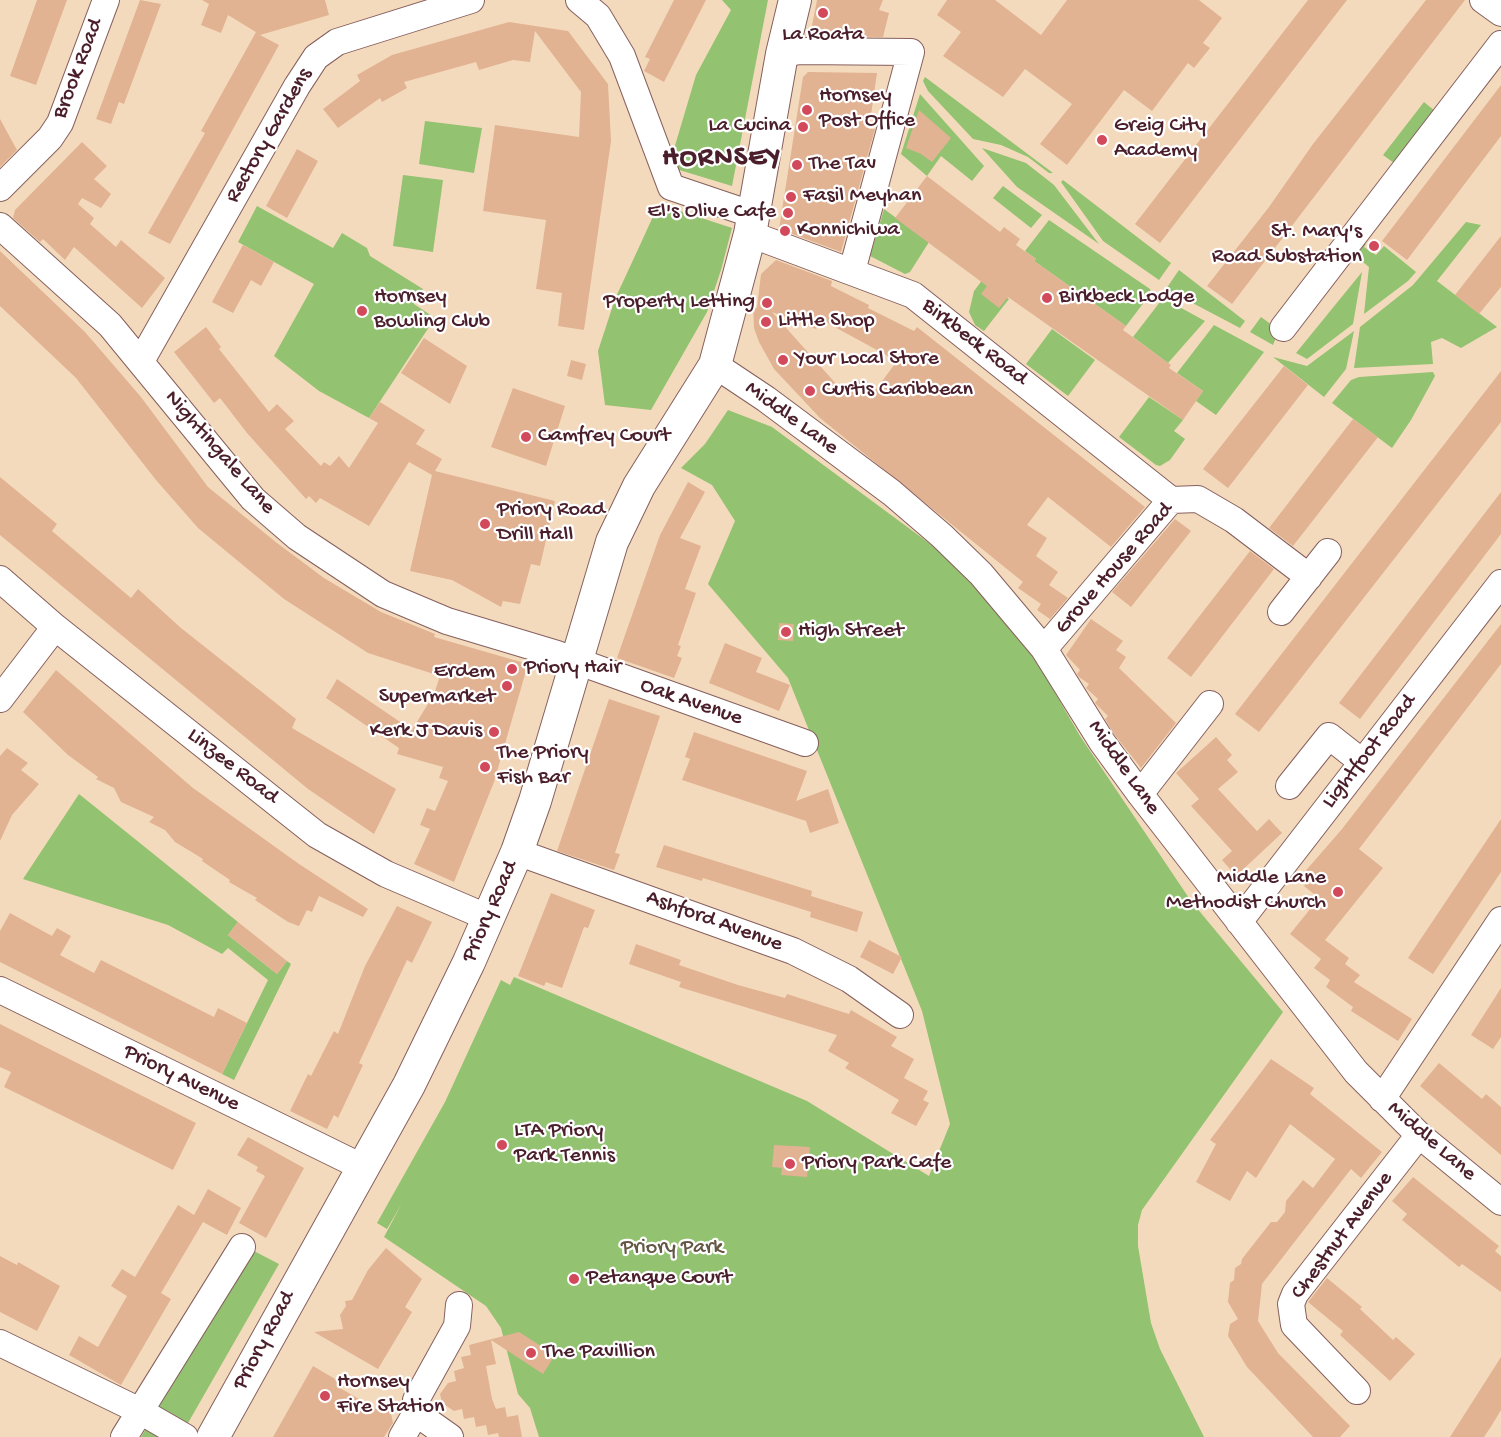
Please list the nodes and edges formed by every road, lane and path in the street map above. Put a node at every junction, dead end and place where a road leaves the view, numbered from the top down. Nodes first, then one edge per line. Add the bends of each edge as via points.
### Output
1 (106, 0) edge
2 (471, 0) edge
3 (579, 0) edge
4 (795, 0) edge
5 (1484, 0) edge
6 (1501, 14) edge
7 (1501, 44) edge
8 (783, 54) junction
9 (0, 188) edge
10 (752, 224) junction
11 (0, 226) edge
12 (852, 271) junction
13 (1282, 328) dead end
14 (141, 361) junction
15 (716, 365) junction
16 (1171, 500) junction
17 (1328, 552) dead end
18 (1309, 577) junction
19 (0, 579) edge
20 (1501, 583) edge
21 (1281, 612) dead end
22 (55, 627) junction
23 (1044, 650) junction
24 (577, 662) junction
25 (0, 699) edge
26 (1210, 704) dead end
27 (806, 743) dead end
28 (1362, 762) junction
29 (1290, 786) dead end
30 (1140, 794) junction
31 (517, 852) junction
32 (489, 918) junction
33 (1501, 920) edge
34 (1239, 922) junction
35 (0, 990) edge
36 (900, 1015) dead end
37 (1382, 1100) junction
38 (1419, 1135) junction
39 (362, 1167) junction
40 (1501, 1202) edge
41 (242, 1247) dead end
42 (459, 1305) dead end
43 (0, 1343) edge
44 (1357, 1391) dead end
45 (140, 1411) junction
46 (416, 1413) junction
47 (124, 1437) edge
48 (185, 1437) edge
49 (213, 1437) edge
50 (402, 1437) edge
51 (450, 1437) edge

1 - 9 street, Brook Road via 60,123
2 - 14 street, Rectory Gardens via 338,42 316,57
3 - 10 street via 598,16 622,56 671,187
4 - 8 main road
5 - 6 street
7 - 13 street
8 - 10 main road
8 - 12 street via 911,52
10 - 12 street, Birkbeck Road
10 - 15 main road
11 - 14 street, Nightingale Lane via 110,325
12 - 16 street, Birkbeck Road via 913,294
14 - 24 street, Nightingale Lane via 253,499 297,537 382,594 447,621
15 - 23 street, Middle Lane via 837,451 942,536 981,574
15 - 24 main road, Priory Road via 639,486 616,533
16 - 18 street, Grove House Road via 1198,499 1234,520
16 - 23 street, Grove House Road
17 - 18 street
18 - 21 street
19 - 22 street, Linzee Road
20 - 28 street, Lightfoot Road
22 - 25 street
22 - 32 street, Linzee Road via 317,835 386,874
23 - 30 street, Middle Lane
24 - 27 street, Oak Avenue
24 - 31 main road, Priory Road
26 - 30 street
28 - 29 street via 1329,736
28 - 34 street, Lightfoot Road
30 - 34 street, Middle Lane
31 - 32 main road, Priory Road
31 - 36 street, Ashford Avenue via 793,951 849,979
32 - 39 main road, Priory Road via 426,1051
33 - 37 street
34 - 37 street, Middle Lane
35 - 39 street, Priory Avenue
37 - 38 street, Middle Lane
38 - 40 street, Middle Lane
38 - 44 street, Chestnut Avenue via 1291,1304 1294,1325
39 - 49 main road, Priory Road
41 - 45 street
42 - 46 street via 457,1326 416,1400
43 - 45 street
45 - 47 street
45 - 48 street
46 - 50 street
46 - 51 street

